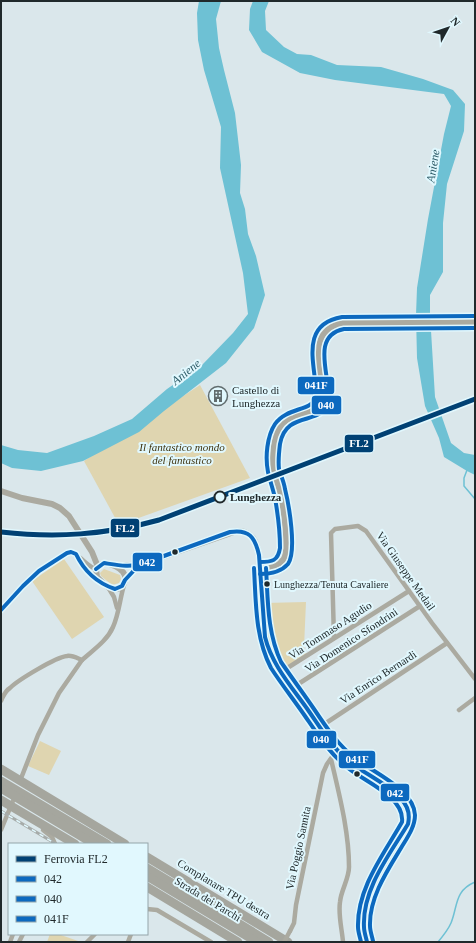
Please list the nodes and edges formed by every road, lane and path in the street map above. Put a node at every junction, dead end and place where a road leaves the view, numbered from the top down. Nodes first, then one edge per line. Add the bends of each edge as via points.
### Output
1 (475, 322) edge
2 (1, 491) edge
3 (92, 552) junction
4 (76, 554) junction
5 (105, 563) junction
6 (138, 564) junction
7 (113, 565) junction
8 (97, 568) junction
9 (260, 568) junction
10 (100, 580) junction
11 (125, 581) junction
12 (108, 587) junction
13 (409, 591) junction
14 (420, 606) junction
15 (1, 610) edge
16 (117, 611) junction
17 (334, 638) junction
18 (447, 643) junction
19 (82, 660) junction
20 (281, 672) junction
21 (475, 679) edge
22 (292, 688) junction
23 (475, 698) edge
24 (1, 701) edge
25 (459, 710) dead end
26 (320, 727) junction
27 (337, 750) junction
28 (331, 759) junction
29 (1, 769) edge
30 (1, 781) edge
31 (1, 788) edge
32 (1, 800) edge
33 (10, 809) junction
34 (1, 830) edge
35 (54, 843) edge
36 (74, 843) edge
37 (92, 843) edge
38 (105, 843) edge
39 (123, 843) edge
40 (148, 858) edge
41 (148, 869) edge
42 (148, 877) edge
43 (148, 888) edge
44 (148, 908) edge
45 (364, 934) junction
46 (211, 942) edge
47 (238, 942) edge
48 (257, 942) edge
49 (269, 942) edge
50 (284, 942) edge
51 (288, 942) edge
52 (343, 942) edge
53 (363, 942) edge
54 (367, 942) edge

1 - 9 street via 343,323 325,332 319,344 318,354 323,394 321,402 315,410 289,418 280,426 276,437 273,466 284,520 285,556 282,562 276,565
2 - 3 street via 56,506 66,512
3 - 5 street
3 - 8 street
4 - 8 street via 87,564
4 - 10 street via 86,571
4 - 15 street via 66,553 41,570 19,588
5 - 7 street
5 - 8 street
6 - 7 street
6 - 9 street via 230,532 241,531 250,535 256,543
6 - 11 street
7 - 11 street via 123,572
8 - 10 street via 96,575
9 - 20 street via 265,639
10 - 12 street
11 - 12 street via 118,588
11 - 16 street
12 - 16 street via 114,597
13 - 14 street, Via Giuseppe Medail
13 - 17 street, Via Tommaso Agudio
13 - 17 street, Via Giuseppe Medail via 364,528 355,526 334,530 331,535
14 - 18 street, Via Giuseppe Medail
14 - 22 street, Via Domenico Sfondrini
16 - 19 street via 109,634
17 - 20 street, Via Tommaso Agudio
18 - 21 street, Via Giuseppe Medail
18 - 26 street, Via Enrico Bernardi
19 - 24 street via 66,656 43,667 10,688
19 - 33 street via 59,693 38,734
20 - 22 street
22 - 26 street
23 - 25 street
26 - 27 street
27 - 28 street, Via Poggio Sannita
27 - 45 street via 352,764 400,798 409,814 408,824 370,895 363,925
28 - 50 street, Via Poggio Sannita, bridge via 322,776 294,923
28 - 52 street via 343,816 349,862 340,905
29 - 39 highway, bridge
30 - 38 highway, bridge
31 - 37 highway, bridge
32 - 36 highway, bridge
33 - 34 street
33 - 35 street via 49,834
40 - 51 highway, Complanare TPU destra
41 - 49 highway, Strada dei Parchi
42 - 48 highway, Strada dei Parchi
43 - 47 highway
44 - 46 street via 157,910
45 - 53 street
45 - 54 street

